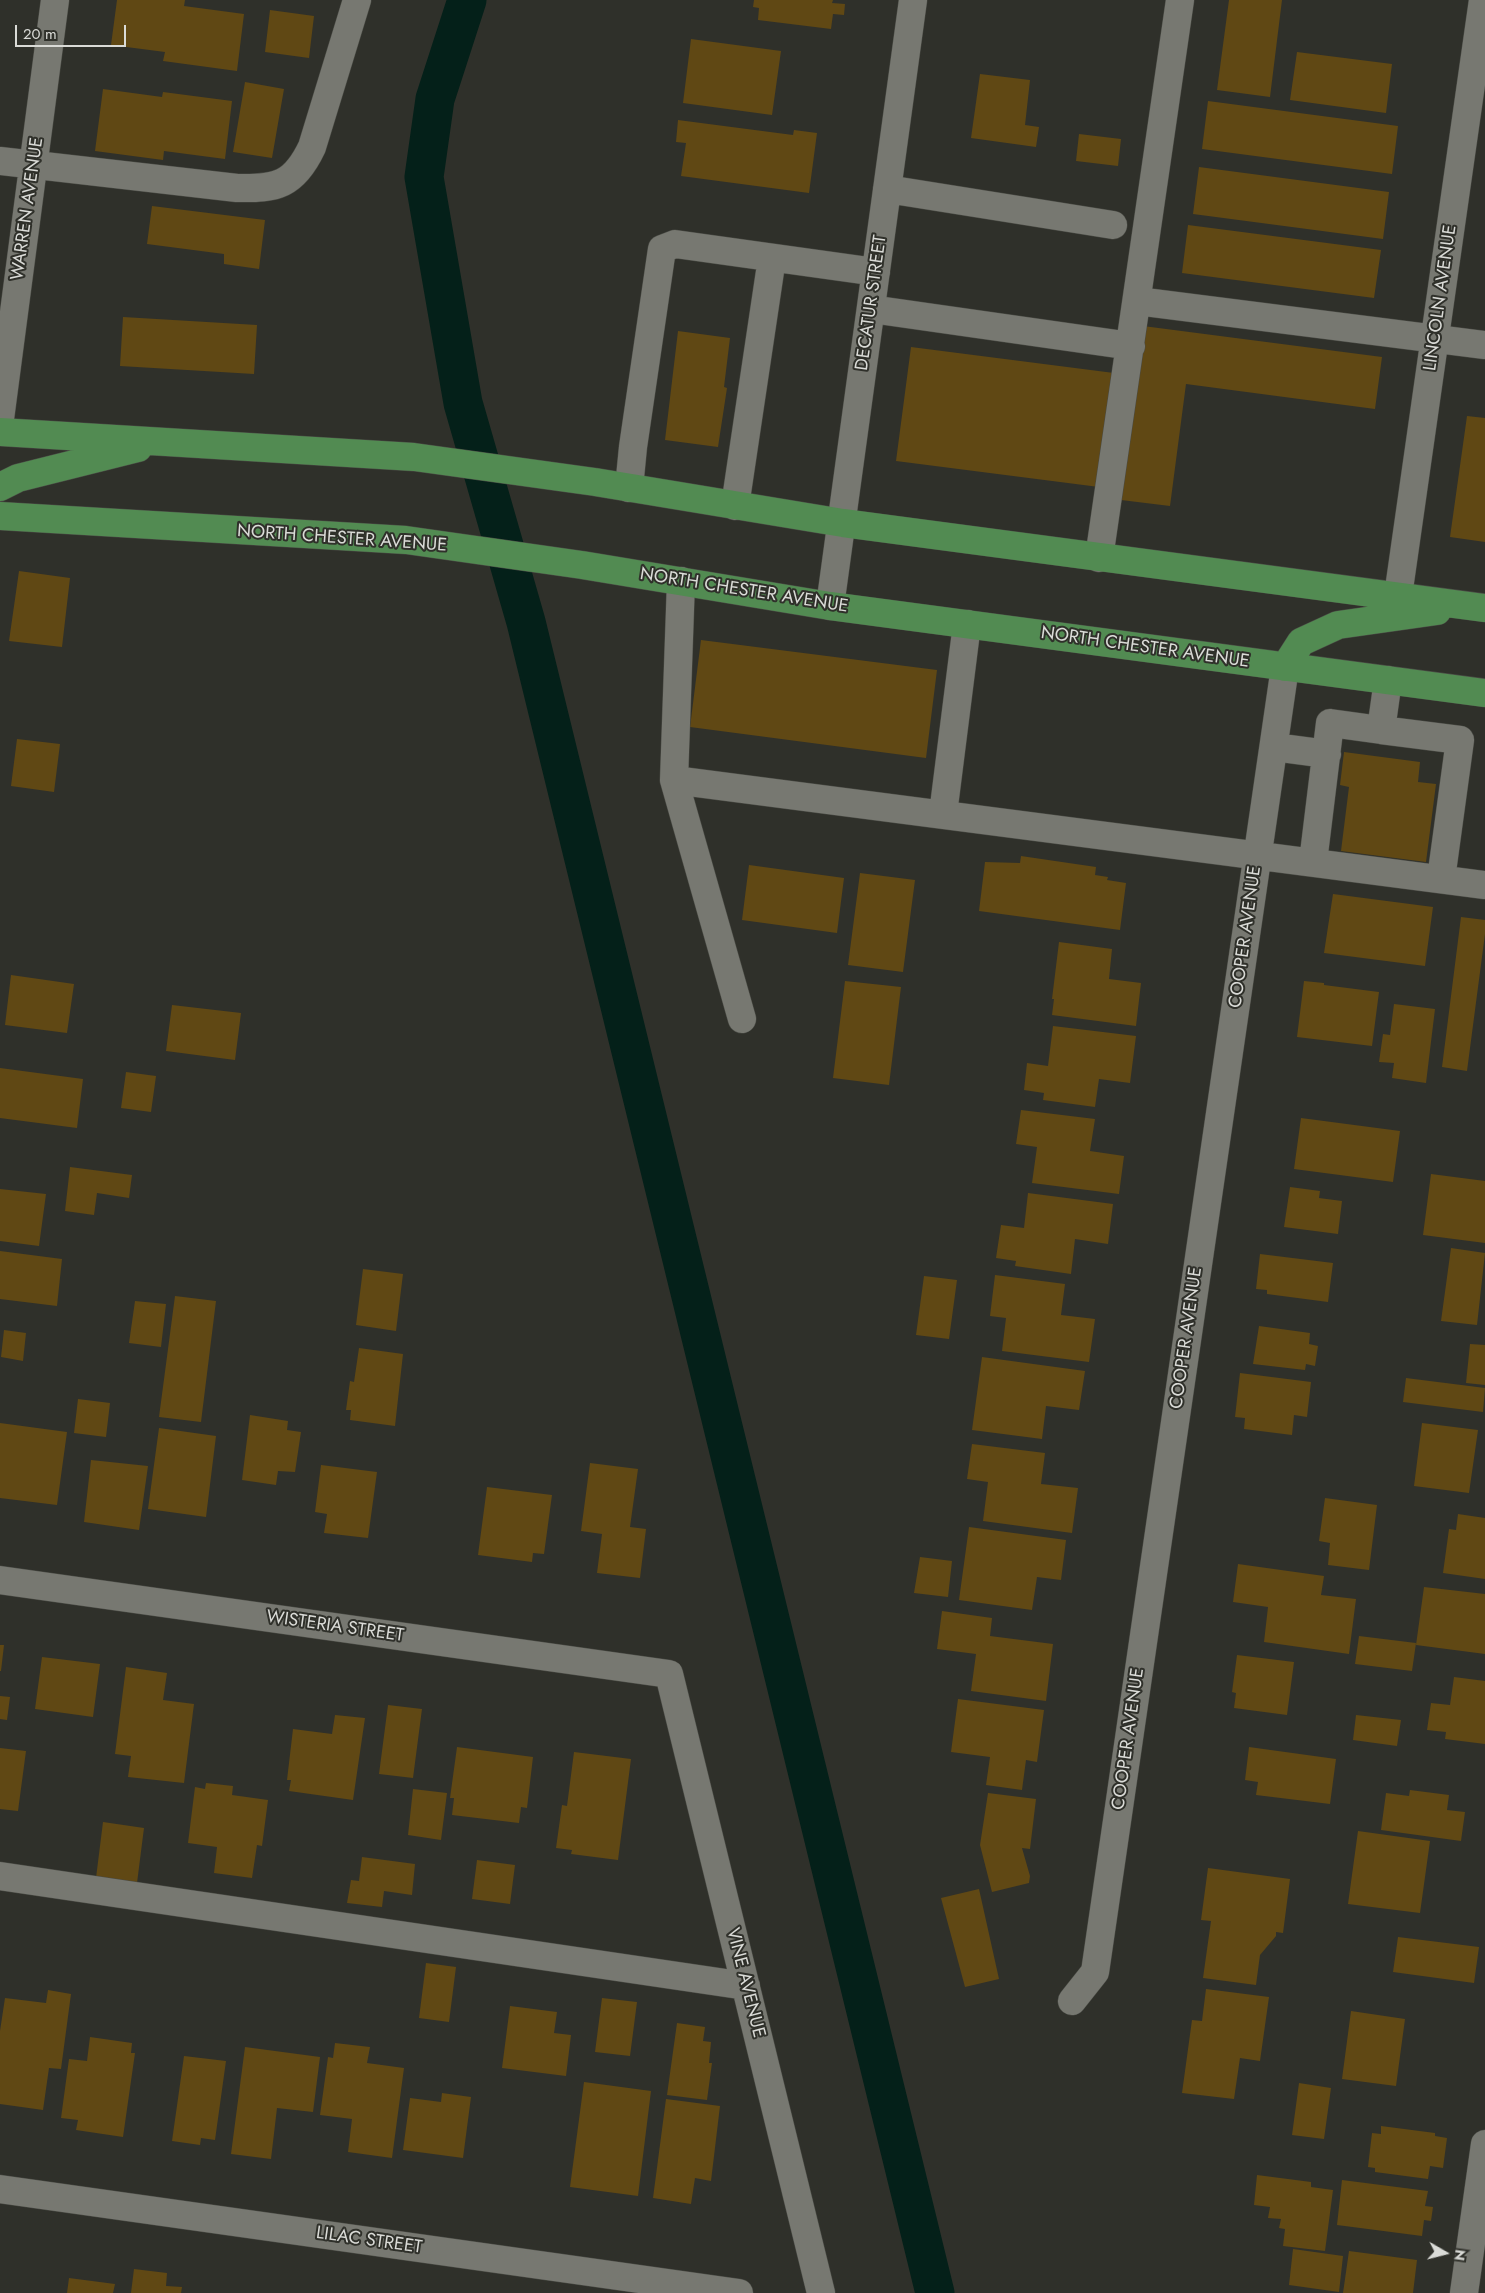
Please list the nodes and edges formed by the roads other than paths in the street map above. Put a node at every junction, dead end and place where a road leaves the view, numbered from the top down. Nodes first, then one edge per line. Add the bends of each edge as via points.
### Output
1 (55, 0) edge
2 (357, 0) edge
3 (913, 0) edge
4 (1180, 0) edge
5 (1483, 0) edge
6 (0, 161) edge
7 (34, 166) junction
8 (888, 189) junction
9 (1113, 225) dead end
10 (772, 258) junction
11 (876, 272) junction
12 (1137, 301) junction
13 (871, 309) junction
14 (1435, 338) junction
15 (1485, 345) edge
16 (1131, 346) junction
17 (0, 419) edge
18 (0, 432) edge
19 (164, 442) junction
20 (0, 487) edge
21 (629, 488) junction
22 (735, 506) junction
23 (0, 516) edge
24 (842, 522) junction
25 (1099, 558) junction
26 (681, 581) junction
27 (1398, 596) junction
28 (830, 606) junction
29 (1478, 607) edge
30 (967, 624) junction
31 (1285, 667) junction
32 (1388, 680) junction
33 (1485, 693) edge
34 (1381, 730) junction
35 (1274, 747) junction
36 (1327, 754) junction
37 (674, 780) junction
38 (943, 814) junction
39 (1258, 855) junction
40 (1313, 862) junction
41 (1441, 879) junction
42 (1485, 885) edge
43 (742, 1019) dead end
44 (0, 1580) edge
45 (670, 1674) joint
46 (0, 1876) edge
47 (746, 1986) junction
48 (1072, 2001) dead end
49 (1485, 2144) edge
50 (0, 2189) edge
51 (738, 2293) edge
52 (821, 2293) edge
53 (1464, 2293) edge

1 - 7 street, WARREN AVENUE
2 - 7 street via 312,147 294,176 264,188 237,188
3 - 8 street, DECATUR STREET
4 - 12 street
5 - 14 street, LINCOLN AVENUE
6 - 7 street
7 - 17 street, WARREN AVENUE
8 - 9 street
8 - 11 street, DECATUR STREET
10 - 11 street
10 - 21 street via 675,244 662,249
10 - 22 street
11 - 13 street, DECATUR STREET
12 - 14 street
12 - 16 street
13 - 16 street
13 - 24 street, DECATUR STREET
14 - 15 street
14 - 27 street, LINCOLN AVENUE
16 - 25 street
18 - 19 main road
19 - 20 main road via 18,478
19 - 21 main road via 414,457
21 - 22 main road
22 - 24 main road
23 - 26 main road, NORTH CHESTER AVENUE via 406,540
24 - 25 main road
24 - 28 street, DECATUR STREET
25 - 27 main road
26 - 28 main road, NORTH CHESTER AVENUE
26 - 37 street
27 - 29 main road
28 - 30 main road, NORTH CHESTER AVENUE
29 - 31 main road via 1338,625 1301,642
30 - 31 main road, NORTH CHESTER AVENUE
30 - 38 street
31 - 32 main road, NORTH CHESTER AVENUE
31 - 35 street, COOPER AVENUE
32 - 33 main road, NORTH CHESTER AVENUE
32 - 34 street
34 - 36 street via 1330,723
34 - 41 street via 1460,740
35 - 36 street
35 - 39 street, COOPER AVENUE
36 - 40 street
37 - 38 street
37 - 43 street
38 - 39 street
39 - 40 street
39 - 48 street, COOPER AVENUE via 1095,1972
40 - 41 street
41 - 42 street
44 - 45 street, WISTERIA STREET
45 - 47 street, VINE AVENUE
46 - 47 street
47 - 52 street, VINE AVENUE
49 - 53 street
50 - 51 street, LILAC STREET

